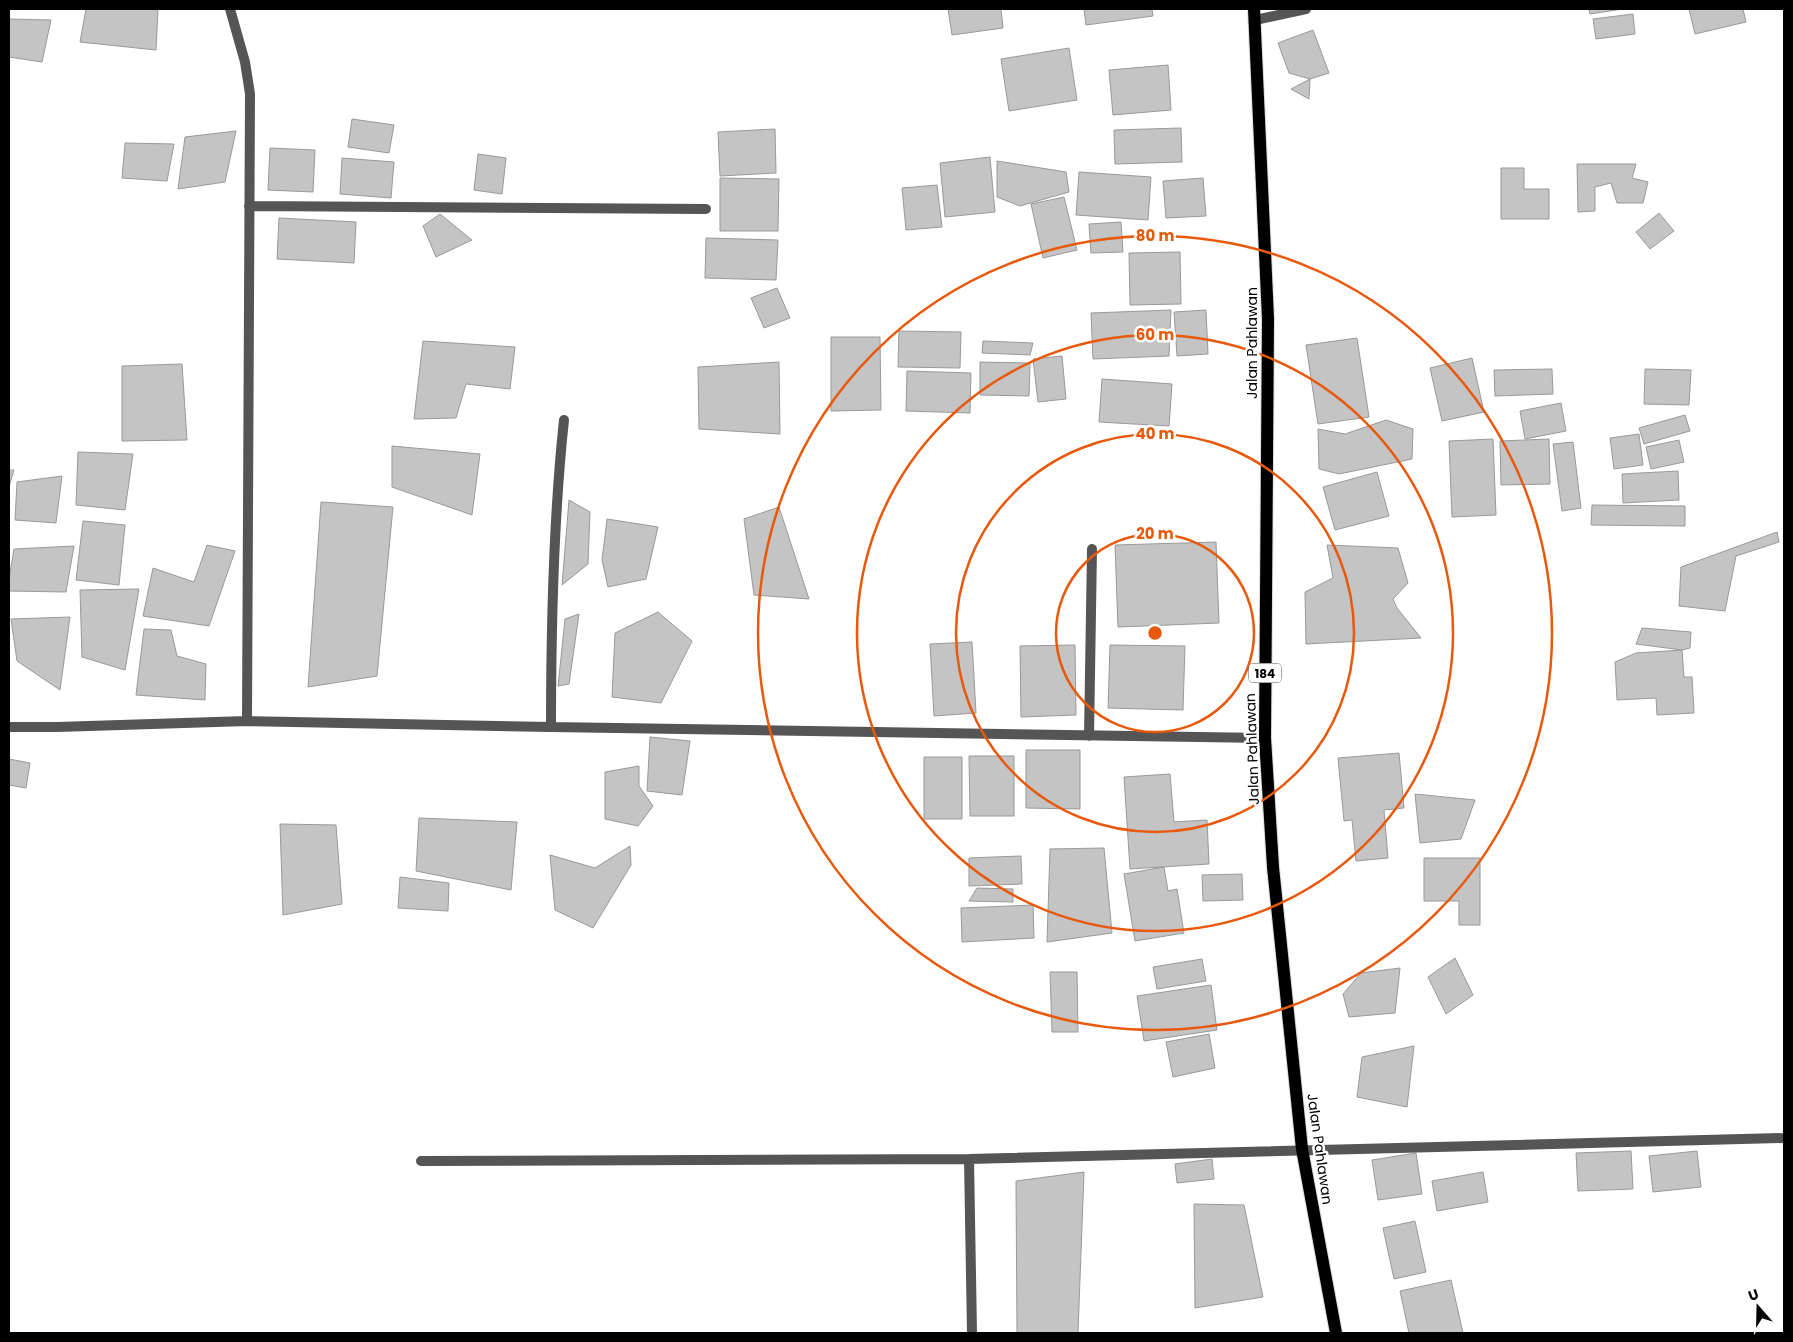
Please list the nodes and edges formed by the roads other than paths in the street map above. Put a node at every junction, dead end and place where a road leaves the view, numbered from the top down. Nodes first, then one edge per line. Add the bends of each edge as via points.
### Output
1 (230, 9) edge
2 (1306, 9) edge
3 (1254, 14) edge
4 (249, 206) junction
5 (706, 209) dead end
6 (564, 420) dead end
7 (1092, 549) dead end
8 (248, 721) junction
9 (9, 727) edge
10 (550, 727) junction
11 (1089, 736) junction
12 (1265, 738) junction
13 (1784, 1138) edge
14 (1302, 1149) junction
15 (969, 1159) junction
16 (421, 1161) dead end
17 (972, 1333) edge
18 (1336, 1333) edge

1 - 4 street via 250,94
2 - 3 street
3 - 12 main road, Jalan Pahlawan / 184 via 1268,319
4 - 5 street
4 - 8 street
6 - 10 street via 558,472
7 - 11 street
8 - 9 street
8 - 10 street
10 - 11 street
11 - 12 street
12 - 14 main road, Jalan Pahlawan / 184 via 1273,867
13 - 14 street
14 - 15 street
14 - 18 main road, Jalan Pahlawan / 184
15 - 16 street
15 - 17 street

